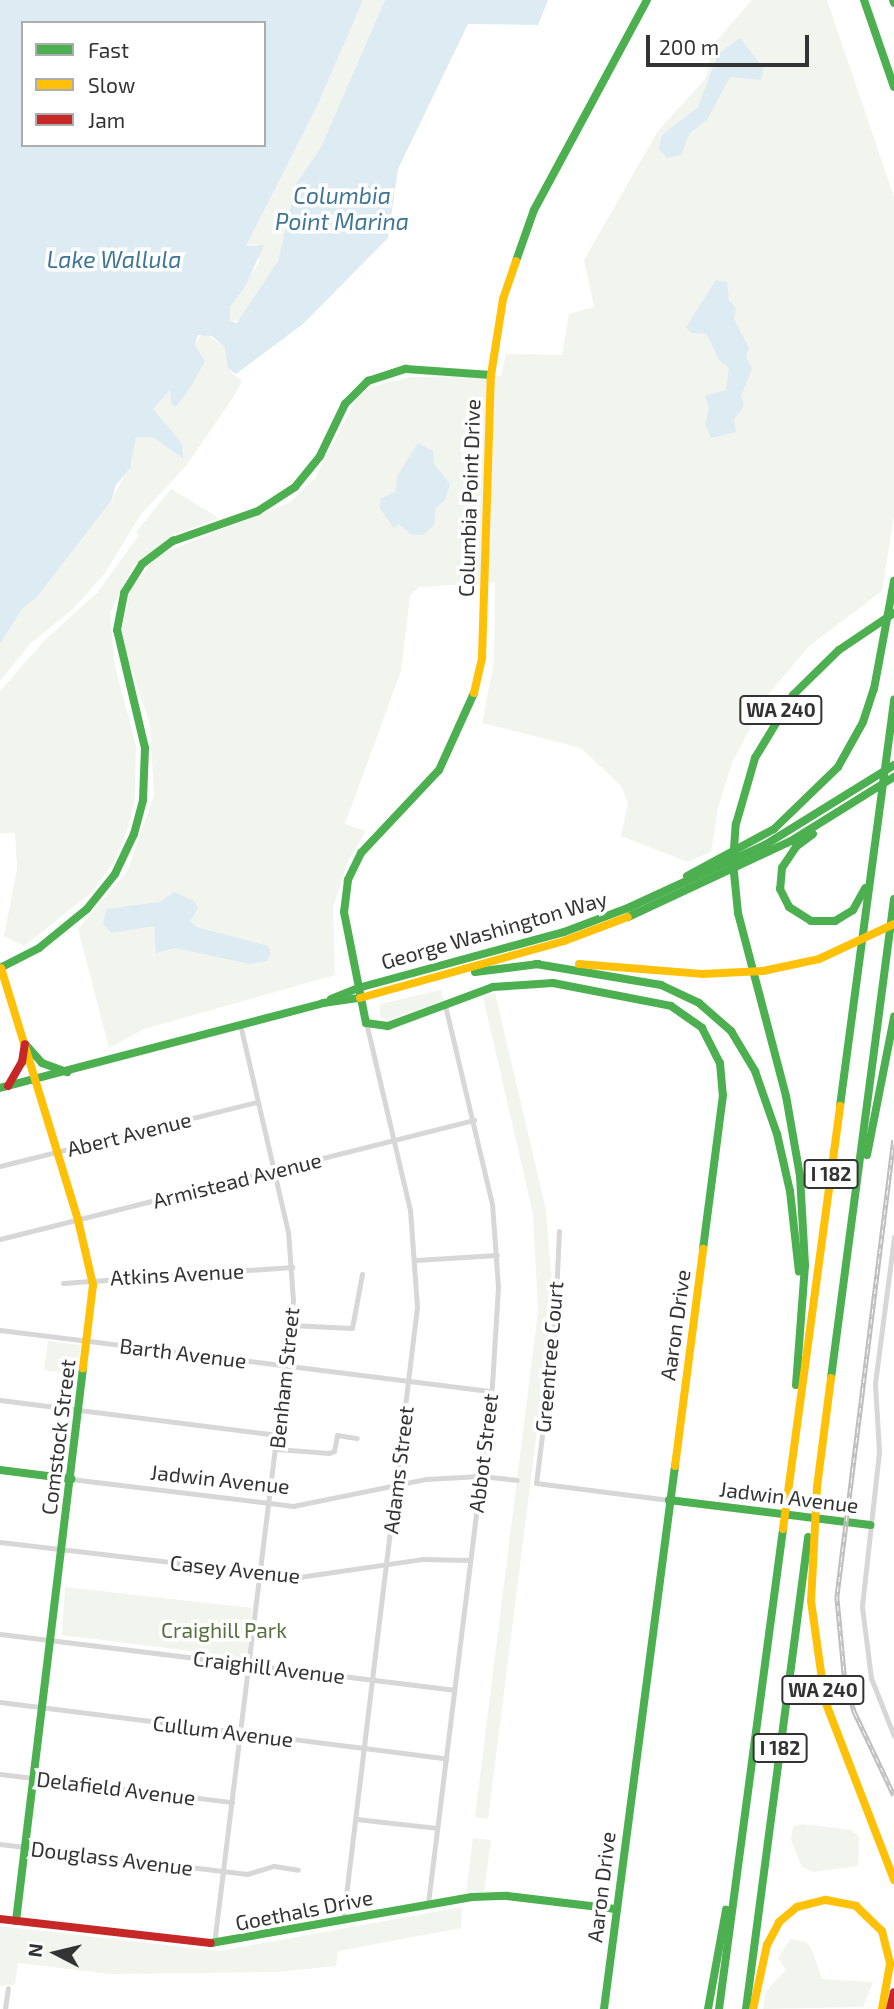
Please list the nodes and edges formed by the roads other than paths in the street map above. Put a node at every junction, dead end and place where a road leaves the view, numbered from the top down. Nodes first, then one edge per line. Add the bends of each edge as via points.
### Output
1 (647, 0) edge
2 (864, 0) edge
3 (894, 87) edge
4 (491, 375) junction
5 (894, 581) edge
6 (894, 613) edge
7 (894, 700) edge
8 (894, 765) edge
9 (894, 777) edge
10 (849, 807) junction
11 (874, 844) junction
12 (894, 899) edge
13 (630, 907) junction
14 (894, 924) edge
15 (536, 964) junction
16 (1, 968) edge
17 (437, 978) junction
18 (358, 988) junction
19 (360, 998) junction
20 (323, 1003) junction
21 (445, 1005) junction
22 (894, 1017) edge
23 (366, 1023) junction
24 (240, 1024) junction
25 (25, 1044) junction
26 (67, 1072) junction
27 (36, 1080) junction
28 (4, 1087) edge
29 (257, 1102) junction
30 (474, 1120) junction
31 (395, 1140) junction
32 (58, 1152) junction
33 (0, 1166) edge
34 (275, 1170) junction
35 (78, 1220) junction
36 (559, 1231) dead end
37 (894, 1237) edge
38 (0, 1239) edge
39 (850, 1245) junction
40 (496, 1255) junction
41 (416, 1260) junction
42 (292, 1267) junction
43 (362, 1275) dead end
44 (92, 1280) junction
45 (63, 1283) dead end
46 (291, 1325) junction
47 (802, 1327) junction
48 (0, 1330) edge
49 (88, 1341) junction
50 (286, 1366) junction
51 (409, 1381) junction
52 (491, 1391) junction
53 (0, 1400) edge
54 (79, 1410) junction
55 (278, 1434) junction
56 (357, 1438) dead end
57 (276, 1450) junction
58 (0, 1470) edge
59 (480, 1476) junction
60 (71, 1479) junction
61 (517, 1480) dead end
62 (536, 1483) joint
63 (396, 1485) junction
64 (817, 1488) junction
65 (669, 1500) junction
66 (787, 1503) junction
67 (269, 1504) junction
68 (870, 1525) junction
69 (0, 1542) edge
70 (62, 1549) junction
71 (470, 1560) junction
72 (385, 1565) junction
73 (260, 1573) junction
74 (0, 1634) edge
75 (51, 1640) junction
76 (249, 1665) junction
77 (372, 1680) junction
78 (454, 1690) junction
79 (0, 1702) edge
80 (43, 1707) junction
81 (240, 1734) junction
82 (894, 1736) edge
83 (364, 1749) junction
84 (446, 1758) junction
85 (0, 1774) edge
86 (34, 1779) junction
87 (232, 1802) junction
88 (745, 1810) junction
89 (356, 1818) junction
90 (437, 1828) junction
91 (0, 1844) edge
92 (26, 1847) junction
93 (298, 1870) dead end
94 (223, 1872) junction
95 (894, 1880) edge
96 (428, 1903) junction
97 (615, 1909) junction
98 (0, 1919) edge
99 (344, 1920) junction
100 (16, 1922) junction
101 (214, 1944) junction
102 (8, 1988) dead end
103 (894, 1992) edge
104 (5, 2009) edge
105 (604, 2009) edge
106 (708, 2009) edge
107 (719, 2009) edge
108 (746, 2009) edge
109 (753, 2009) edge
110 (882, 2009) edge
111 (890, 2009) edge

1 - 4 main road, Columbia Point Drive via 526,228 503,299
2 - 3 main road
4 - 16 main road via 406,369 368,381 351,395 320,456 295,487 258,510 173,541 142,564 124,593 117,630 145,748 144,800 134,834 115,874 87,909 39,948
4 - 18 main road, Columbia Point Drive via 478,684 464,725 439,770 377,832 355,863 344,912
5 - 13 main road via 869,707 830,777 774,829
6 - 47 main road, WA 240 via 818,668 780,712 755,758 736,824 736,898 796,1145 805,1242
7 - 11 main road, I 182
8 - 13 main road, George Washington Way via 765,845
9 - 10 main road, George Washington Way
10 - 11 main road via 786,860 780,888 789,907 804,919 819,922 849,914 861,898
10 - 17 main road, George Washington Way via 666,902 564,941
11 - 66 main road, I 182
12 - 39 main road, I 182
13 - 18 main road, George Washington Way via 564,932
14 - 15 main road via 840,951 777,969 718,975
15 - 17 main road
15 - 47 main road via 661,985 699,1003 731,1031 755,1071 787,1174
16 - 25 main road, Comstock Street
17 - 19 main road, George Washington Way
18 - 19 main road, Columbia Point Drive
18 - 20 main road, George Washington Way
19 - 20 main road, George Washington Way
19 - 23 main road
20 - 24 main road, George Washington Way
21 - 23 main road, Aaron Drive via 380,1029
21 - 30 street, Abbot Street
21 - 65 main road, Aaron Drive via 503,985 572,986 671,1006 696,1022 715,1048 723,1095
22 - 39 main road
23 - 31 street, Adams Street
24 - 26 main road, George Washington Way
24 - 29 street, Benham Street
25 - 26 main road via 42,1063
25 - 27 main road, Comstock Street
25 - 28 main road via 22,1062
26 - 27 main road, George Washington Way
27 - 28 main road, George Washington Way
27 - 32 main road, Comstock Street
29 - 32 street, Abert Avenue
29 - 34 street, Benham Street
30 - 31 street, Armistead Avenue
30 - 40 street, Abbot Street via 492,1203
31 - 34 street, Armistead Avenue
31 - 41 street, Adams Street
32 - 33 street, Abert Avenue
32 - 35 main road, Comstock Street
34 - 35 street, Armistead Avenue
34 - 42 street, Benham Street
35 - 38 street, Armistead Avenue
35 - 44 main road, Comstock Street
36 - 62 street, Greentree Court via 554,1339
37 - 68 street via 875,1384 879,1452
39 - 64 main road, I 182
40 - 41 street
40 - 52 street, Abbot Street
41 - 51 street, Adams Street via 417,1307
42 - 44 street, Atkins Avenue
42 - 46 street, Benham Street
43 - 46 street via 352,1328
44 - 45 street, Atkins Avenue
44 - 49 main road, Comstock Street
46 - 50 street, Benham Street
47 - 66 main road, WA 240
48 - 49 street, Barth Avenue
49 - 50 street, Barth Avenue
49 - 54 main road, Comstock Street
50 - 51 street, Barth Avenue
50 - 55 street, Benham Street
51 - 52 street, Barth Avenue
51 - 63 street, Adams Street
52 - 59 street, Abbot Street
53 - 54 street
54 - 55 street
54 - 60 main road, Comstock Street
55 - 57 street, Benham Street
56 - 57 street via 337,1435 334,1451 329,1453
57 - 67 street, Benham Street
58 - 60 main road, Jadwin Avenue
59 - 61 street, Jadwin Avenue
59 - 63 street, Jadwin Avenue
59 - 71 street, Abbot Street
60 - 67 street, Jadwin Avenue
60 - 70 main road, Comstock Street
62 - 65 street, Jadwin Avenue
63 - 67 street, Jadwin Avenue via 317,1504
63 - 72 street, Adams Street
64 - 95 main road, WA 240 via 811,1601 820,1679
64 - 108 main road, I 182
65 - 68 main road, Jadwin Avenue
65 - 97 main road, Aaron Drive
66 - 88 main road, I 182
67 - 73 street, Benham Street
68 - 82 street via 862,1588 863,1638 876,1694
69 - 70 street, Casey Avenue
70 - 73 street, Casey Avenue
70 - 75 main road, Comstock Street
71 - 72 street, Casey Avenue via 422,1559
71 - 78 street, Abbot Street
72 - 73 street, Casey Avenue via 318,1576
72 - 77 street, Adams Street
73 - 76 street, Benham Street
74 - 75 street, Craighill Avenue
75 - 76 street, Craighill Avenue
75 - 80 main road, Comstock Street
76 - 77 street, Craighill Avenue
76 - 81 street, Benham Street
77 - 78 street, Craighill Avenue
77 - 83 street, Adams Street
78 - 84 street, Abbot Street
79 - 80 street, Cullum Avenue
80 - 81 street, Cullum Avenue
80 - 86 main road, Comstock Street
81 - 83 street, Cullum Avenue
81 - 87 street, Benham Street
83 - 84 street, Cullum Avenue
83 - 89 street, Adams Street
84 - 90 street, Abbot Street
85 - 86 street, Delafield Avenue
86 - 87 street, Delafield Avenue
86 - 92 main road, Comstock Street
87 - 94 street, Benham Street
88 - 106 main road
88 - 107 main road, I 182
89 - 90 street
89 - 99 street, Adams Street
90 - 96 street, Abbot Street
91 - 92 street, Douglass Avenue
92 - 94 street, Douglass Avenue
92 - 100 main road, Comstock Street
93 - 94 street, Douglass Avenue via 274,1866 251,1874
94 - 101 street, Benham Street
96 - 97 main road, Goethals Drive via 507,1896
96 - 99 main road, Goethals Drive
97 - 105 main road, Aaron Drive
98 - 100 main road, Goethals Drive
99 - 101 main road, Goethals Drive
100 - 101 main road, Goethals Drive
102 - 104 street
103 - 111 main road
109 - 110 main road via 767,1945 779,1922 797,1907 826,1900 856,1906 882,1931 890,1964

